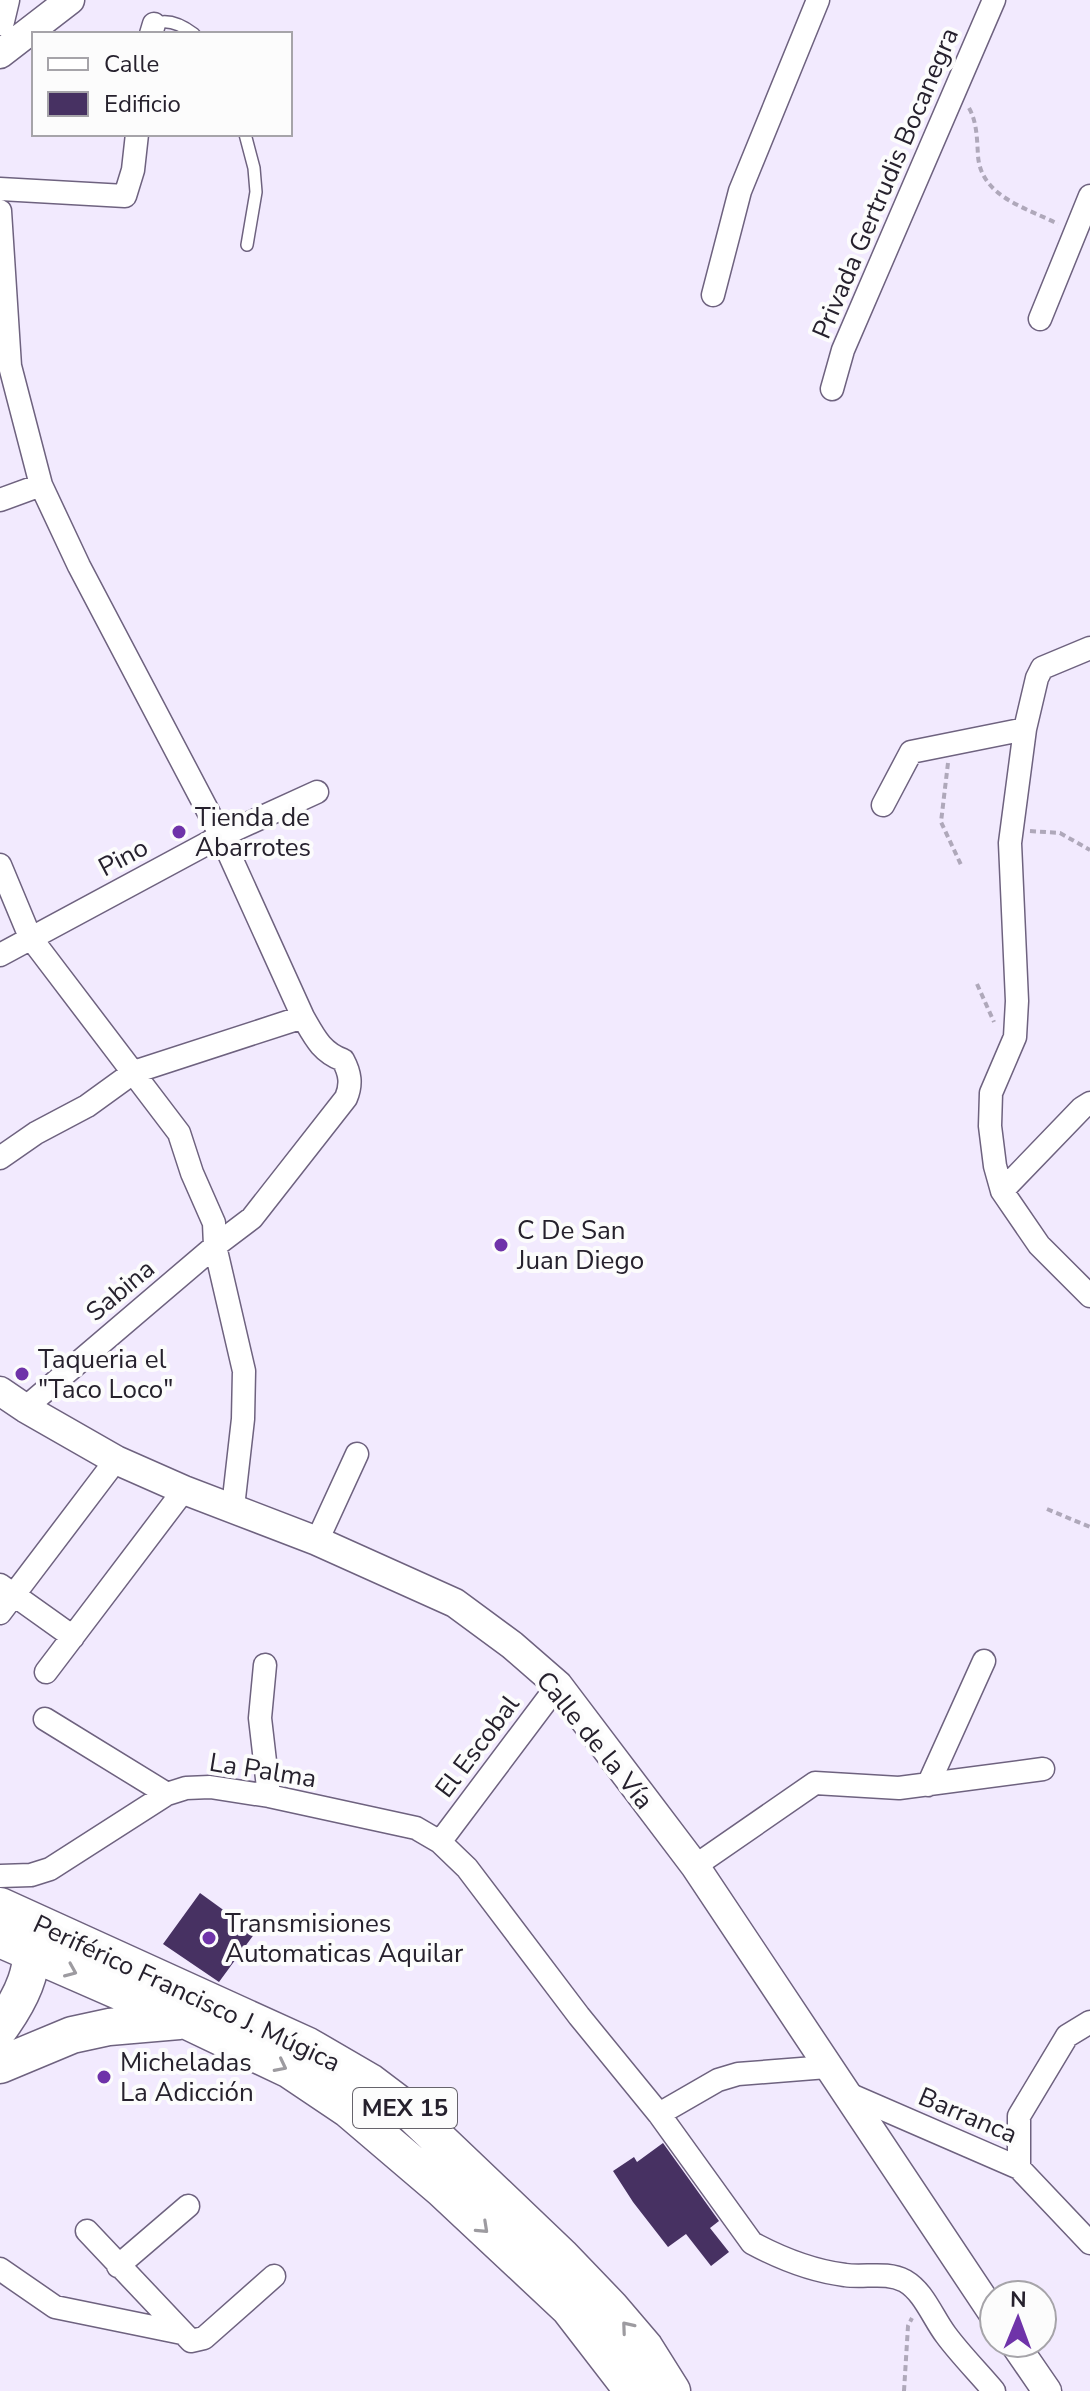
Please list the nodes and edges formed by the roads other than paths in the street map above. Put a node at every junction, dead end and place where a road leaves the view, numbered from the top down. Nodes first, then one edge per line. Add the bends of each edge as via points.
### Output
1 (5, 0) edge
2 (70, 0) edge
3 (818, 0) edge
4 (994, 0) edge
5 (0, 21) edge
6 (152, 29) edge
7 (191, 32) edge
8 (0, 54) edge
9 (137, 136) edge
10 (246, 136) edge
11 (0, 189) edge
12 (1090, 196) edge
13 (0, 211) edge
14 (247, 245) dead end
15 (713, 295) dead end
16 (1040, 319) dead end
17 (832, 389) dead end
18 (41, 485) junction
19 (0, 500) edge
20 (1090, 648) edge
21 (1025, 729) junction
22 (317, 792) dead end
23 (883, 805) dead end
24 (221, 836) junction
25 (0, 865) edge
26 (30, 937) junction
27 (0, 955) edge
28 (303, 1017) junction
29 (134, 1072) junction
30 (1090, 1103) edge
31 (0, 1158) edge
32 (1002, 1191) junction
33 (215, 1246) junction
34 (1090, 1296) edge
35 (0, 1391) edge
36 (25, 1408) junction
37 (357, 1454) dead end
38 (116, 1460) junction
39 (184, 1490) junction
40 (233, 1507) junction
41 (317, 1541) junction
42 (7, 1590) edge
43 (0, 1613) edge
44 (73, 1637) junction
45 (984, 1661) dead end
46 (265, 1665) dead end
47 (46, 1672) dead end
48 (558, 1685) junction
49 (45, 1719) dead end
50 (1043, 1769) dead end
51 (928, 1785) junction
52 (167, 1794) junction
53 (269, 1796) junction
54 (440, 1842) junction
55 (695, 1866) junction
56 (0, 1876) edge
57 (17, 1934) edge
58 (185, 2020) junction
59 (1090, 2022) edge
60 (0, 2028) edge
61 (0, 2065) edge
62 (827, 2067) junction
63 (844, 2092) junction
64 (659, 2114) junction
65 (1019, 2168) junction
66 (188, 2206) dead end
67 (87, 2231) dead end
68 (1090, 2243) edge
69 (118, 2266) junction
70 (0, 2269) edge
71 (274, 2276) dead end
72 (978, 2291) edge
73 (187, 2337) junction
74 (1025, 2359) edge
75 (633, 2391) edge
76 (672, 2391) edge
77 (994, 2391) edge
78 (1047, 2391) edge

1 - 5 street
2 - 8 street
3 - 15 street via 740,191
4 - 17 street, Privada Gertrudis Bocanegra via 843,350
6 - 7 lane via 161,21
9 - 11 street via 125,196
10 - 14 lane via 256,192
12 - 16 street
13 - 18 street via 10,366
18 - 19 street
18 - 24 street
20 - 21 street via 1042,668
21 - 23 street via 911,752
21 - 32 street via 1010,843 1015,1037 991,1093 990,1126
22 - 24 street, Pino
24 - 26 street, Pino
24 - 28 street
25 - 26 street
26 - 27 street, Pino
26 - 29 street
28 - 29 street
28 - 33 street, Sabina via 318,1044 343,1060 350,1089 252,1218
29 - 31 street
29 - 33 street via 179,1133 214,1223
30 - 32 street
32 - 34 street via 1039,1245
33 - 36 street, Sabina
33 - 40 street via 244,1371
35 - 36 street, Calle de la Vía
36 - 38 street, Calle de la Vía
37 - 41 street
38 - 39 street, Calle de la Vía
38 - 42 street
39 - 40 street, Calle de la Vía
39 - 44 street
40 - 41 street, Calle de la Vía
41 - 48 street, Calle de la Vía via 455,1603
42 - 43 street
42 - 44 street
44 - 47 street
45 - 51 street
46 - 53 street via 260,1718
48 - 54 street, El Escobal
48 - 55 street, Calle de la Vía
49 - 52 street
50 - 51 street
51 - 55 street via 815,1783
52 - 53 street, La Palma via 210,1787
52 - 56 street, La Palma via 50,1869
53 - 54 street, La Palma via 416,1828
54 - 64 street, La Palma via 467,1868
55 - 62 street, Calle de la Vía
57 -> 58 main road, Periférico Francisco J. Múgica / MEX 15
57 - 60 main road via 18,1999
76 -> 57 main road, Periférico Francisco J. Múgica / MEX 15 via 645,2348 571,2266 411,2113 370,2082 308,2046
58 - 61 main road via 72,2035
58 -> 75 main road, Periférico Francisco J. Múgica / MEX 15 via 290,2070 380,2134 569,2308
59 - 65 street via 1067,2036 1019,2116
62 - 63 street, Calle de la Vía
62 - 64 street via 738,2074
63 - 65 street, Barranca
63 - 72 street, Calle de la Vía
64 - 77 street, La Palma via 752,2243 843,2275 888,2275 904,2281 915,2288 945,2334
65 - 68 street, Barranca
66 - 69 street
67 - 69 street
69 - 73 street
70 - 73 street via 55,2307
71 - 73 street via 204,2338
74 - 78 street

